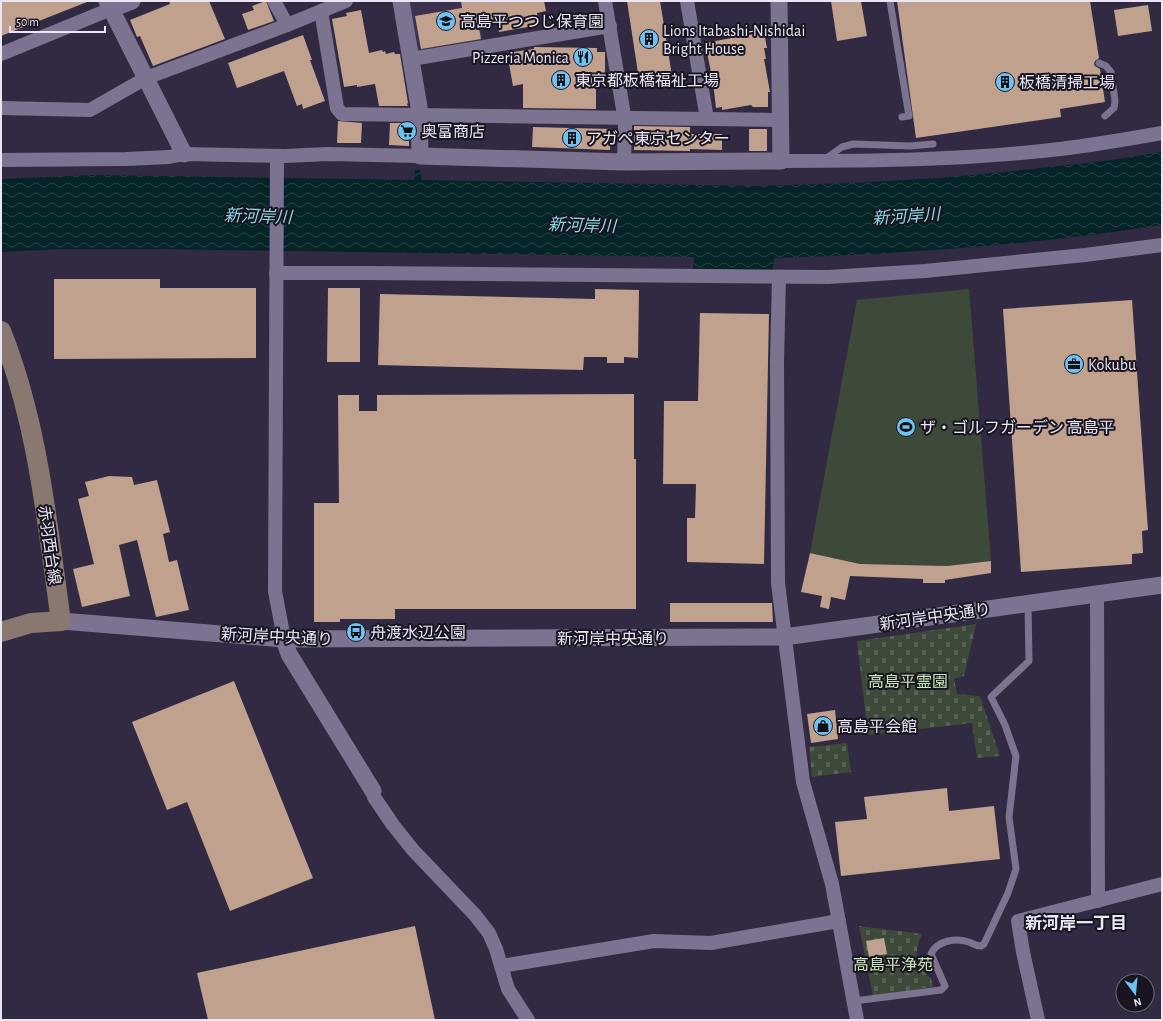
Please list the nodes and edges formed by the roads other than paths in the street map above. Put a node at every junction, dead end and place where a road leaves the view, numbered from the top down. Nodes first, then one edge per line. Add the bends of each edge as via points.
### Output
1 (132, 1) edge
2 (274, 1) edge
3 (346, 1) edge
4 (401, 1) edge
5 (605, 1) edge
6 (687, 1) edge
7 (779, 1) edge
8 (890, 1) edge
9 (109, 5) edge
10 (321, 11) junction
11 (287, 25) junction
12 (610, 26) junction
13 (1, 54) edge
14 (411, 59) junction
15 (1099, 63) dead end
16 (146, 78) junction
17 (1, 108) edge
18 (420, 115) junction
19 (902, 116) dead end
20 (1105, 116) dead end
21 (624, 118) junction
22 (707, 119) junction
23 (780, 120) junction
24 (1162, 134) edge
25 (933, 144) dead end
26 (184, 154) junction
27 (277, 156) junction
28 (420, 156) junction
29 (1, 160) edge
30 (821, 161) junction
31 (624, 162) junction
32 (781, 162) junction
33 (1162, 245) edge
34 (276, 271) junction
35 (779, 277) junction
36 (1, 331) edge
37 (1162, 585) edge
38 (1097, 594) junction
39 (1028, 603) junction
40 (61, 621) junction
41 (1, 632) edge
42 (784, 637) junction
43 (284, 639) junction
44 (373, 791) joint
45 (1162, 884) edge
46 (1098, 901) junction
47 (839, 921) junction
48 (501, 966) junction
49 (854, 1001) junction
50 (528, 1020) edge
51 (857, 1020) edge
52 (1038, 1020) edge

1 - 9 street
2 - 11 street
3 - 10 street
4 - 14 street
5 - 12 street
6 - 22 street
7 - 23 street
8 - 19 lane via 909,116
9 - 13 street
9 - 16 street
10 - 11 street
10 - 18 street via 337,108 342,114
11 - 16 street
12 - 14 street
12 - 21 street
14 - 18 street
15 - 20 lane via 1111,72 1115,101 1114,108
16 - 17 street via 90,110
16 - 26 street
18 - 21 street
18 - 28 street
21 - 22 street
21 - 31 street
22 - 23 street
23 - 32 street
24 - 30 street via 1060,149 991,155 872,162
25 - 30 lane via 853,144 842,146
26 - 27 street
26 - 29 street via 154,158
27 - 28 street
27 - 34 street
28 - 31 street
30 - 32 street
31 - 32 street
33 - 35 street via 925,271 828,277
34 - 35 street
34 - 43 street via 275,591
35 - 42 street via 778,583
36 - 40 main road, 赤羽西台線 via 26,409 41,484
37 - 38 street, 新河岸中央通り
38 - 39 street, 新河岸中央通り
38 - 46 street
39 - 42 street, 新河岸中央通り
39 - 49 lane via 1029,661 991,697 1016,756 1009,817 1016,869 1008,893 984,944 976,946 970,942 956,940 942,942 934,947 931,954 946,986 941,990
40 - 41 main road via 31,623
40 - 43 street, 新河岸中央通り
42 - 43 street, 新河岸中央通り
42 - 47 street via 802,782 832,884
43 - 44 street via 289,654
44 - 48 street via 374,797 392,825 484,927 496,949
45 - 46 street
46 - 52 street via 1018,921
47 - 48 street via 711,943 654,941
47 - 49 street
48 - 50 street via 508,989
49 - 51 street

